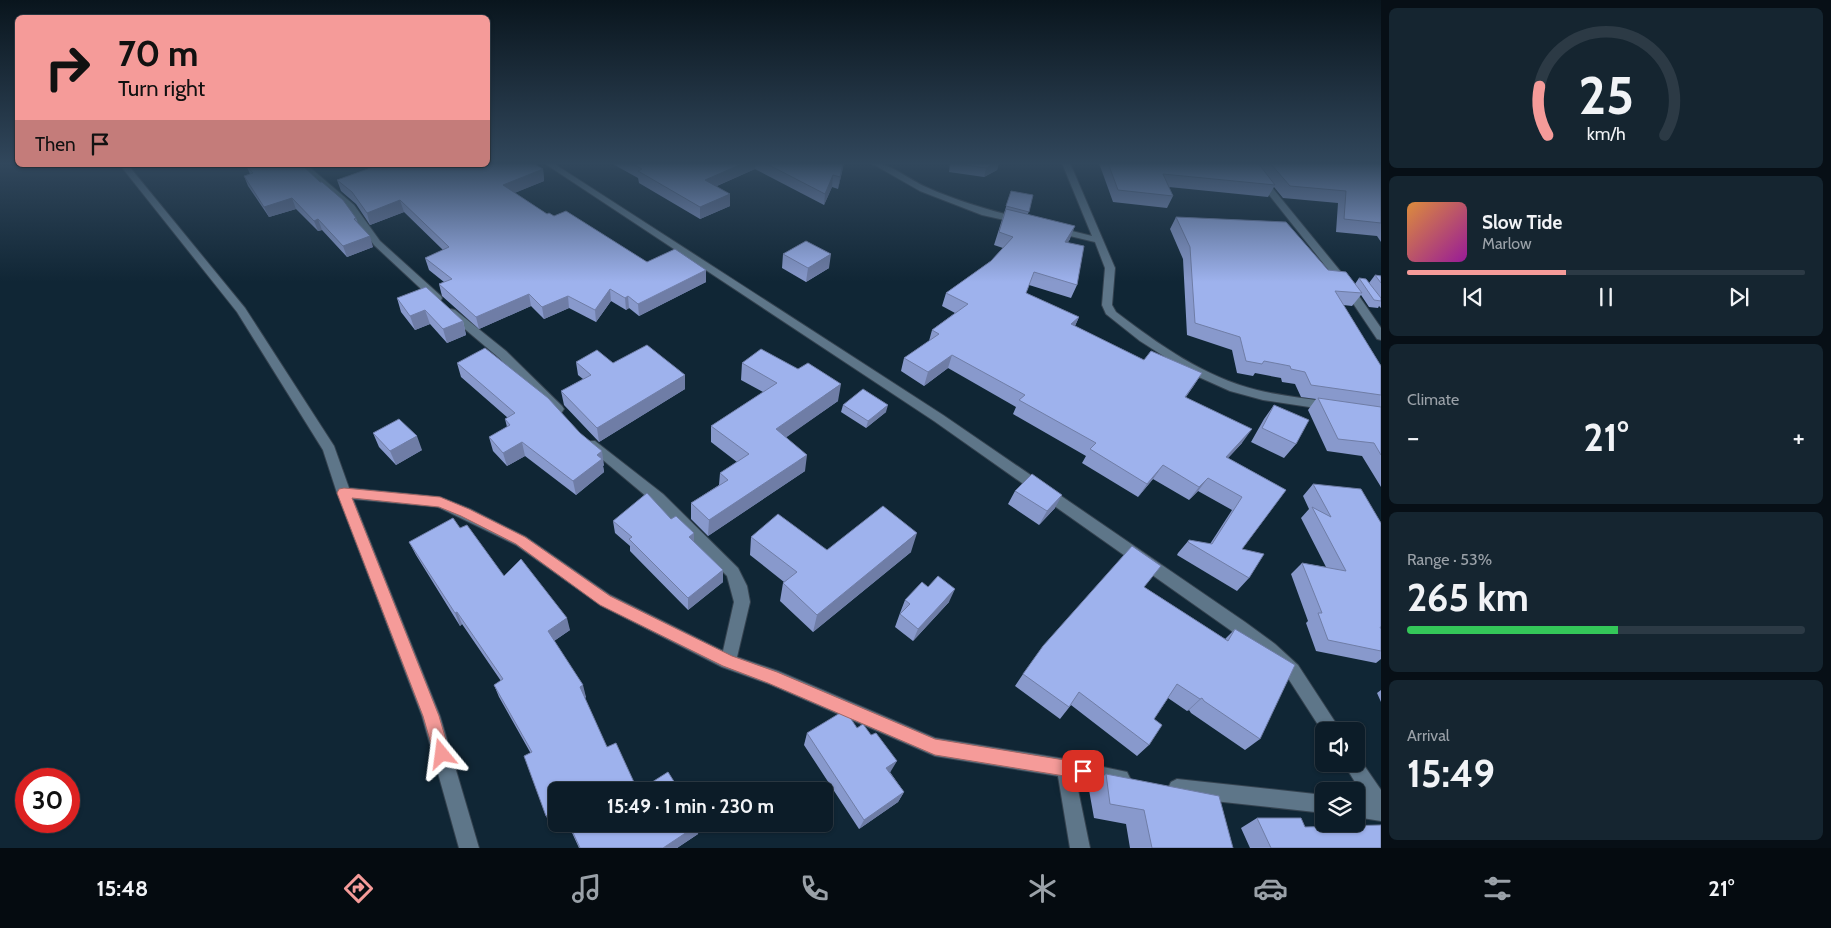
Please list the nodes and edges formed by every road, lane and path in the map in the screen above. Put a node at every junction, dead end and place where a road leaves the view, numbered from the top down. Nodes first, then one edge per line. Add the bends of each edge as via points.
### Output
1 (154, 203) edge
2 (346, 203) edge
3 (606, 203) edge
4 (960, 203) edge
5 (1083, 203) edge
6 (1280, 203) edge
7 (1023, 222) edge
8 (1042, 226) edge
9 (1099, 240) junction
10 (1381, 336) edge
11 (1342, 408) edge
12 (563, 415) edge
13 (582, 436) edge
14 (344, 493) junction
15 (728, 662) junction
16 (1326, 722) edge
17 (1065, 768) junction
18 (1359, 772) edge
19 (1133, 780) edge
20 (1162, 786) edge
21 (1315, 803) edge
22 (1381, 806) edge
23 (1365, 809) edge
24 (1381, 812) edge
25 (469, 848) edge
26 (1080, 848) edge

1 - 14 street via 241,310 329,449
2 - 12 street via 377,243 465,326 509,360
3 - 16 street via 898,391 1239,627 1292,670
4 - 7 street
5 - 9 street
6 - 10 street via 1346,285
8 - 9 street
9 - 11 street via 1110,268 1106,305 1111,314 1173,358 1197,372 1253,394
13 - 15 street via 658,498 733,572 742,602
14 - 15 street via 440,502 465,513 521,540 605,600
14 - 25 street via 431,716
15 - 17 street via 935,747
17 - 19 street
17 - 26 street
18 - 22 street
20 - 21 street
23 - 24 street

